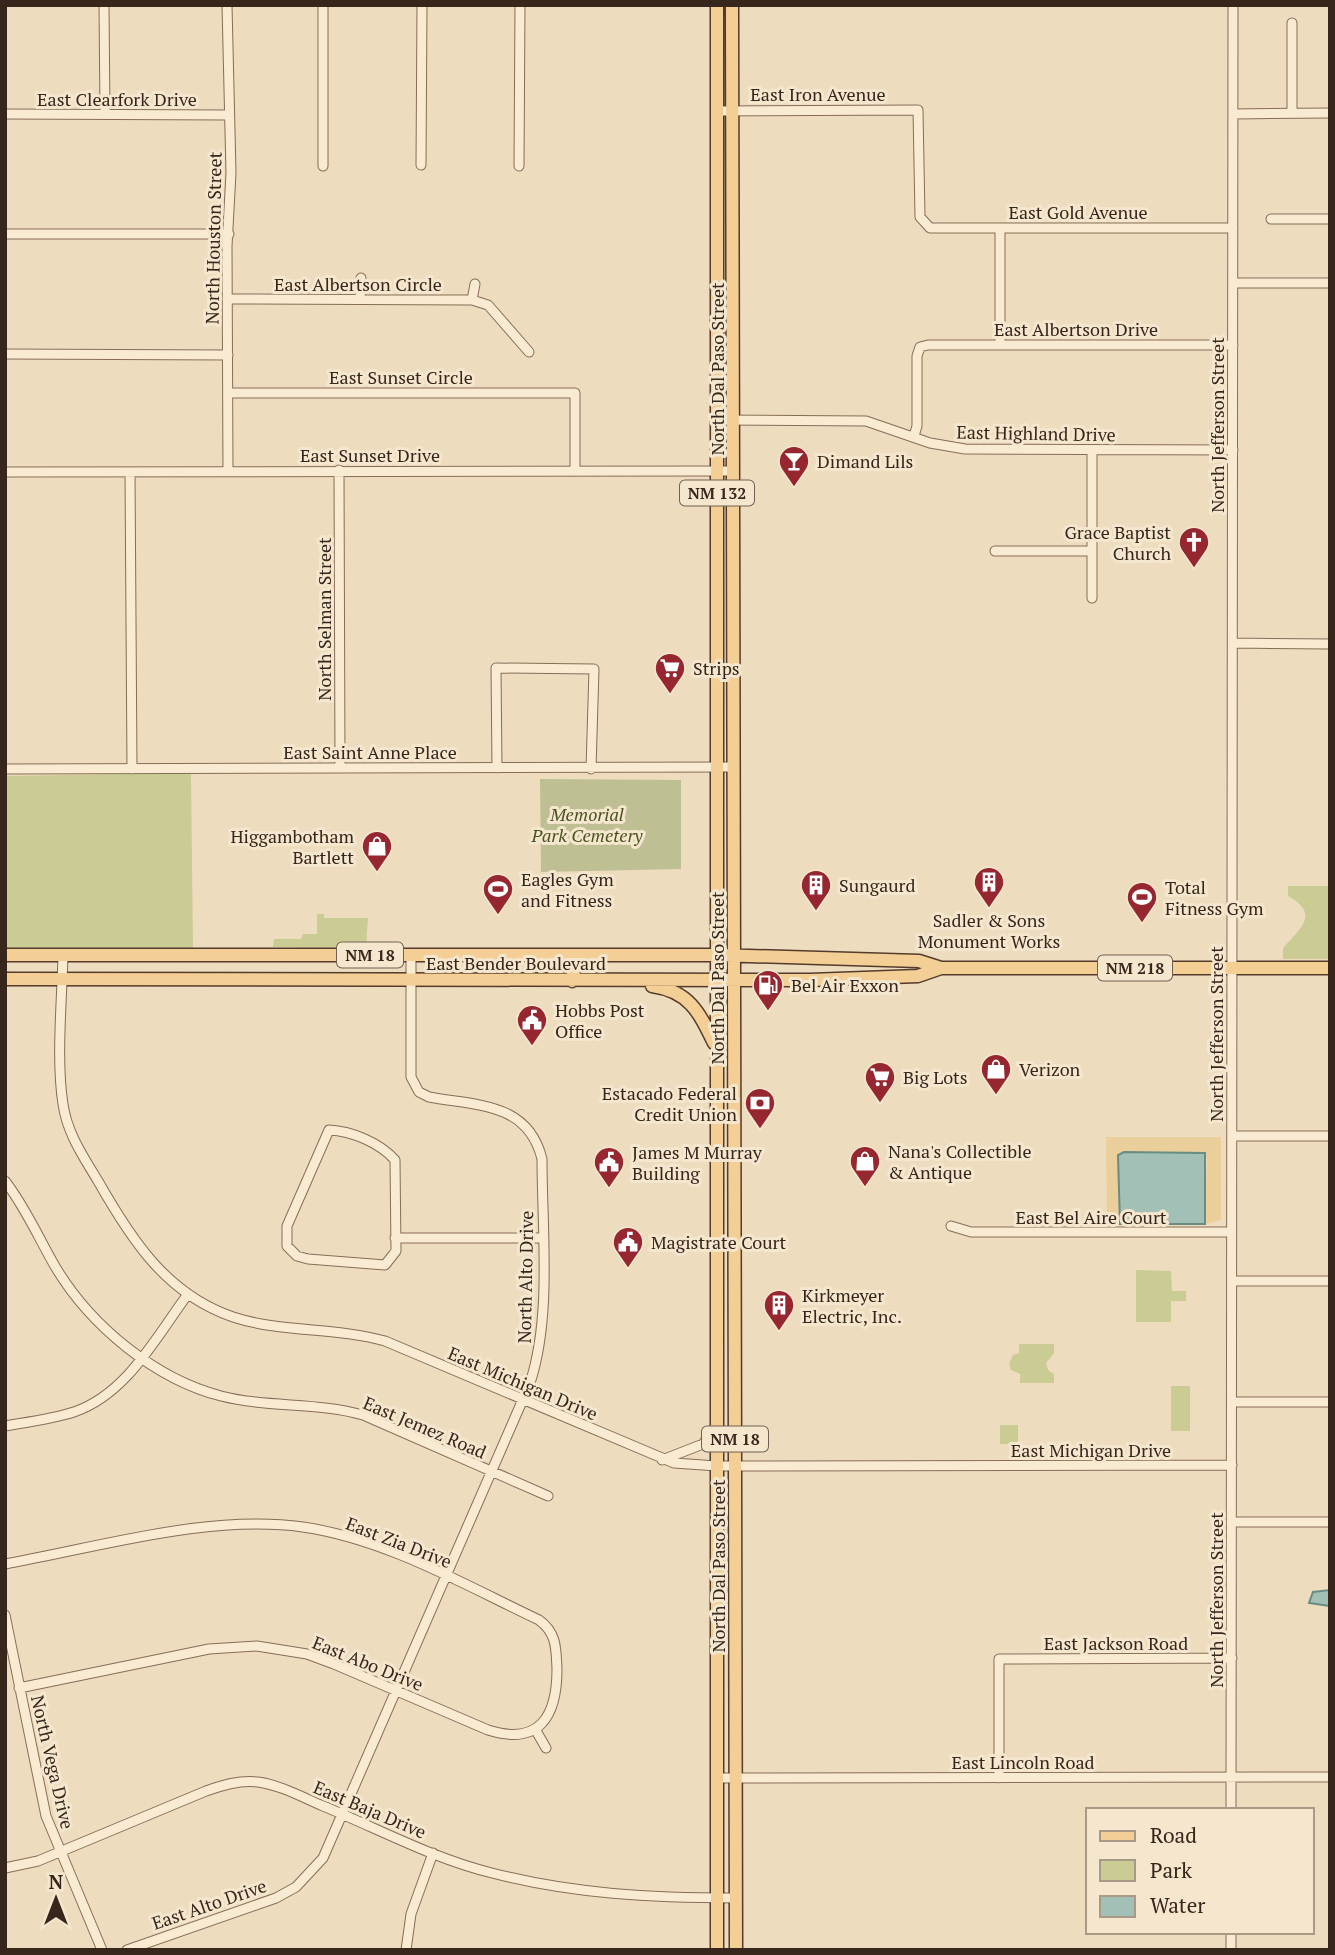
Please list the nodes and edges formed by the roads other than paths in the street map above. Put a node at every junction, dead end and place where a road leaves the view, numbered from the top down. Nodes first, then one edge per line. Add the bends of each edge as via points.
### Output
1 (104, 5) edge
2 (227, 5) edge
3 (323, 5) edge
4 (422, 5) edge
5 (520, 5) edge
6 (717, 5) edge
7 (732, 5) edge
8 (1233, 5) edge
9 (1292, 23) dead end
10 (734, 110) junction
11 (717, 111) junction
12 (1292, 113) junction
13 (1330, 113) edge
14 (5, 114) edge
15 (105, 114) junction
16 (1233, 114) junction
17 (228, 115) junction
18 (421, 165) dead end
19 (323, 166) dead end
20 (519, 166) dead end
21 (1271, 219) dead end
22 (1330, 219) edge
23 (923, 224) joint
24 (1000, 228) junction
25 (1233, 228) junction
26 (5, 234) edge
27 (229, 234) junction
28 (361, 278) dead end
29 (1233, 283) junction
30 (1330, 283) edge
31 (475, 284) dead end
32 (227, 299) junction
33 (360, 299) junction
34 (472, 300) junction
35 (1000, 345) junction
36 (1233, 345) junction
37 (529, 352) dead end
38 (5, 354) edge
39 (228, 355) junction
40 (228, 393) junction
41 (717, 420) junction
42 (734, 420) junction
43 (914, 436) junction
44 (1092, 450) junction
45 (1233, 450) junction
46 (340, 470) junction
47 (575, 470) junction
48 (228, 471) junction
49 (717, 471) junction
50 (734, 471) junction
51 (5, 472) edge
52 (130, 472) junction
53 (995, 551) dead end
54 (1092, 551) junction
55 (1092, 598) dead end
56 (1233, 643) junction
57 (1330, 644) edge
58 (717, 767) junction
59 (734, 767) junction
60 (340, 768) junction
61 (496, 768) junction
62 (5, 769) edge
63 (132, 769) junction
64 (591, 769) junction
65 (5, 954) edge
66 (63, 955) junction
67 (411, 955) junction
68 (577, 955) junction
69 (717, 955) junction
70 (735, 955) junction
71 (941, 968) junction
72 (1232, 968) junction
73 (1330, 968) edge
74 (5, 979) edge
75 (63, 979) junction
76 (411, 980) junction
77 (717, 980) junction
78 (735, 980) junction
79 (572, 981) junction
80 (639, 981) junction
81 (717, 1048) junction
82 (1232, 1136) junction
83 (1330, 1136) edge
84 (5, 1181) edge
85 (951, 1226) dead end
86 (1231, 1233) junction
87 (395, 1238) junction
88 (542, 1238) junction
89 (1232, 1280) junction
90 (1330, 1281) edge
91 (188, 1294) junction
92 (141, 1358) junction
93 (523, 1399) junction
94 (1232, 1402) junction
95 (1330, 1402) edge
96 (717, 1424) junction
97 (5, 1426) edge
98 (662, 1460) junction
99 (1232, 1465) junction
100 (717, 1466) junction
101 (735, 1466) junction
102 (489, 1472) junction
103 (548, 1496) dead end
104 (1232, 1522) junction
105 (1330, 1522) edge
106 (5, 1564) edge
107 (444, 1576) junction
108 (5, 1615) edge
109 (1232, 1658) junction
110 (19, 1688) junction
111 (394, 1690) junction
112 (535, 1729) junction
113 (546, 1748) dead end
114 (1232, 1777) junction
115 (1330, 1777) edge
116 (717, 1778) junction
117 (736, 1778) junction
118 (999, 1778) junction
119 (1231, 1808) edge
120 (343, 1814) junction
121 (60, 1853) junction
122 (433, 1853) junction
123 (5, 1868) edge
124 (717, 1898) junction
125 (736, 1898) junction
126 (102, 1950) edge
127 (127, 1950) edge
128 (406, 1950) edge
129 (717, 1950) edge
130 (736, 1950) edge

1 - 15 street
2 - 17 street, North Houston Street
3 - 19 street
4 - 18 street
5 - 20 street
6 - 11 main road, North Dal Paso Street / NM 132
7 - 10 main road, North Dal Paso Street / NM 132
8 - 16 street, North Jefferson Street
9 - 12 street
10 - 11 street, East Iron Avenue
10 - 23 street, East Iron Avenue via 918,110
10 - 42 main road, North Dal Paso Street / NM 132
11 - 41 main road, North Dal Paso Street / NM 132
12 - 13 street
12 - 16 street
14 - 15 street, East Clearfork Drive
15 - 17 street, East Clearfork Drive
16 - 25 street, North Jefferson Street
17 - 27 street, North Houston Street
21 - 22 street
23 - 24 street, East Gold Avenue via 930,228
24 - 25 street, East Gold Avenue
24 - 35 street
25 - 29 street, North Jefferson Street
26 - 27 street
27 - 32 street, North Houston Street
28 - 33 street
29 - 30 street
29 - 36 street, North Jefferson Street
31 - 34 street
32 - 33 street, East Albertson Circle
32 - 39 street, North Houston Street
33 - 34 street, East Albertson Circle
34 - 37 street via 488,305
35 - 36 street, East Albertson Drive
35 - 43 street, East Albertson Drive via 920,347
36 - 45 street, North Jefferson Street
38 - 39 street
39 - 40 street, North Houston Street
40 - 47 street, East Sunset Circle via 575,393
40 - 48 street, North Houston Street
41 - 42 street, East Highland Drive
41 - 49 main road, North Dal Paso Street / NM 132
42 - 43 street, East Highland Drive via 866,421
42 - 50 main road, North Dal Paso Street / NM 132
43 - 44 street, East Highland Drive via 965,449
44 - 45 street, East Highland Drive
44 - 54 street
45 - 56 street, North Jefferson Street
46 - 47 street, East Sunset Drive
46 - 48 street, East Sunset Drive
46 - 60 street, North Selman Street
47 - 49 street, East Sunset Drive
48 - 52 street, East Sunset Drive
49 - 50 street, East Sunset Drive
49 - 58 main road, North Dal Paso Street / NM 132
50 - 59 main road, North Dal Paso Street / NM 132
51 - 52 street, East Sunset Drive
52 - 63 street
53 - 54 street
54 - 55 street
56 - 57 street
56 - 72 street, North Jefferson Street
58 - 59 street, East Saint Anne Place
58 - 64 street, East Saint Anne Place
58 - 69 main road, North Dal Paso Street / NM 132
59 - 70 main road, North Dal Paso Street / NM 132
60 - 61 street, East Saint Anne Place
60 - 63 street, East Saint Anne Place
61 - 64 street, East Saint Anne Place
61 - 64 street via 496,668 594,669
62 - 63 street, East Saint Anne Place
65 - 66 main road, East Bender Boulevard / NM 18
66 - 67 main road, East Bender Boulevard / NM 18
66 - 75 street, East Michigan Drive
67 - 68 main road, East Bender Boulevard / NM 18
67 - 76 street, North Alto Drive
68 - 69 main road, East Bender Boulevard / NM 18
68 - 79 main road
69 - 70 main road, East Bender Boulevard / NM 18
69 - 77 main road, North Dal Paso Street / NM 132
70 - 71 main road, East Bender Boulevard via 919,961
70 - 78 main road, North Dal Paso Street / NM 132
71 - 72 main road, East Bender Boulevard / NM 218
71 - 78 main road, East Bender Boulevard / NM 218 via 918,976
72 - 73 main road, East Bender Boulevard / NM 218
72 - 82 street, North Jefferson Street
74 - 75 main road, East Bender Boulevard / NM 18
75 - 76 main road, East Bender Boulevard / NM 18
75 - 91 street, East Michigan Drive via 62,1094 72,1137 131,1238 155,1267
76 - 79 main road, East Bender Boulevard / NM 18
76 - 88 street, North Alto Drive via 411,1077 415,1085 429,1097 517,1117 531,1131 542,1159
77 - 78 main road, East Bender Boulevard / NM 218
77 - 80 main road, East Bender Boulevard / NM 18
77 - 81 main road, North Dal Paso Street / NM 18
78 - 101 main road, North Dal Paso Street / NM 18
79 - 80 main road, East Bender Boulevard / NM 18
80 - 81 main road via 677,992 690,1001 704,1018
81 - 96 main road, North Dal Paso Street / NM 18
82 - 83 street
82 - 86 street, North Jefferson Street
84 - 92 street, East Jemez Road via 76,1296
85 - 86 street, East Bel Aire Court via 971,1232
86 - 89 street, North Jefferson Street
87 - 87 street via 396,1251 385,1265 308,1259 287,1246 287,1226 329,1130 343,1130 386,1150 395,1160
87 - 88 street
88 - 93 street, North Alto Drive via 541,1344
89 - 90 street
89 - 94 street, North Jefferson Street
91 - 92 street
91 - 93 street, East Michigan Drive via 232,1316 272,1327 349,1332 385,1341
92 - 97 street via 114,1390 86,1407
92 - 102 street, East Jemez Road via 219,1395 363,1415
93 - 98 street, East Michigan Drive
93 - 102 street, North Alto Drive
94 - 95 street
94 - 99 street, North Jefferson Street
96 - 98 street via 703,1444
96 - 100 main road, North Dal Paso Street / NM 18
98 - 100 street, East Michigan Drive
99 - 101 street, East Michigan Drive
99 - 104 street, North Jefferson Street
100 - 101 street, East Michigan Drive
100 - 116 main road, North Dal Paso Street / NM 18
101 - 117 main road, North Dal Paso Street / NM 18
102 - 103 street, East Jemez Road
102 - 107 street, North Alto Drive
104 - 105 street
104 - 109 street, North Jefferson Street
106 - 107 street, East Zia Drive via 185,1529 254,1524 304,1527 342,1536
107 - 111 street, North Alto Drive
107 - 112 street, East Zia Drive via 547,1626 555,1641 557,1685 553,1708
108 - 110 street, North Vega Drive
109 - 114 street, North Jefferson Street
109 - 118 street, East Jackson Road via 999,1659
110 - 111 street, East Abo Drive via 209,1649 257,1646 307,1654
110 - 121 street, North Vega Drive via 40,1794
111 - 112 street, East Abo Drive via 501,1734 513,1736
111 - 120 street, North Alto Drive
112 - 113 street
114 - 115 street, East Lincoln Road
114 - 118 street, East Lincoln Road
114 - 119 street, North Jefferson Street
116 - 117 street, East Lincoln Road
116 - 124 main road, North Dal Paso Street / NM 18
117 - 118 street, East Lincoln Road
117 - 125 main road, North Dal Paso Street / NM 18
120 - 121 street, East Baja Drive via 270,1784 238,1782
120 - 122 street, East Baja Drive
120 - 127 street, East Alto Drive via 323,1858 296,1887
121 - 123 street, East Baja Drive
121 - 126 street, North Vega Drive
122 - 124 street, East Baja Drive via 489,1873 585,1893
122 - 128 street via 411,1914
124 - 125 street, East Baja Drive
124 - 129 main road, North Dal Paso Street / NM 18
125 - 130 main road, North Dal Paso Street / NM 18

